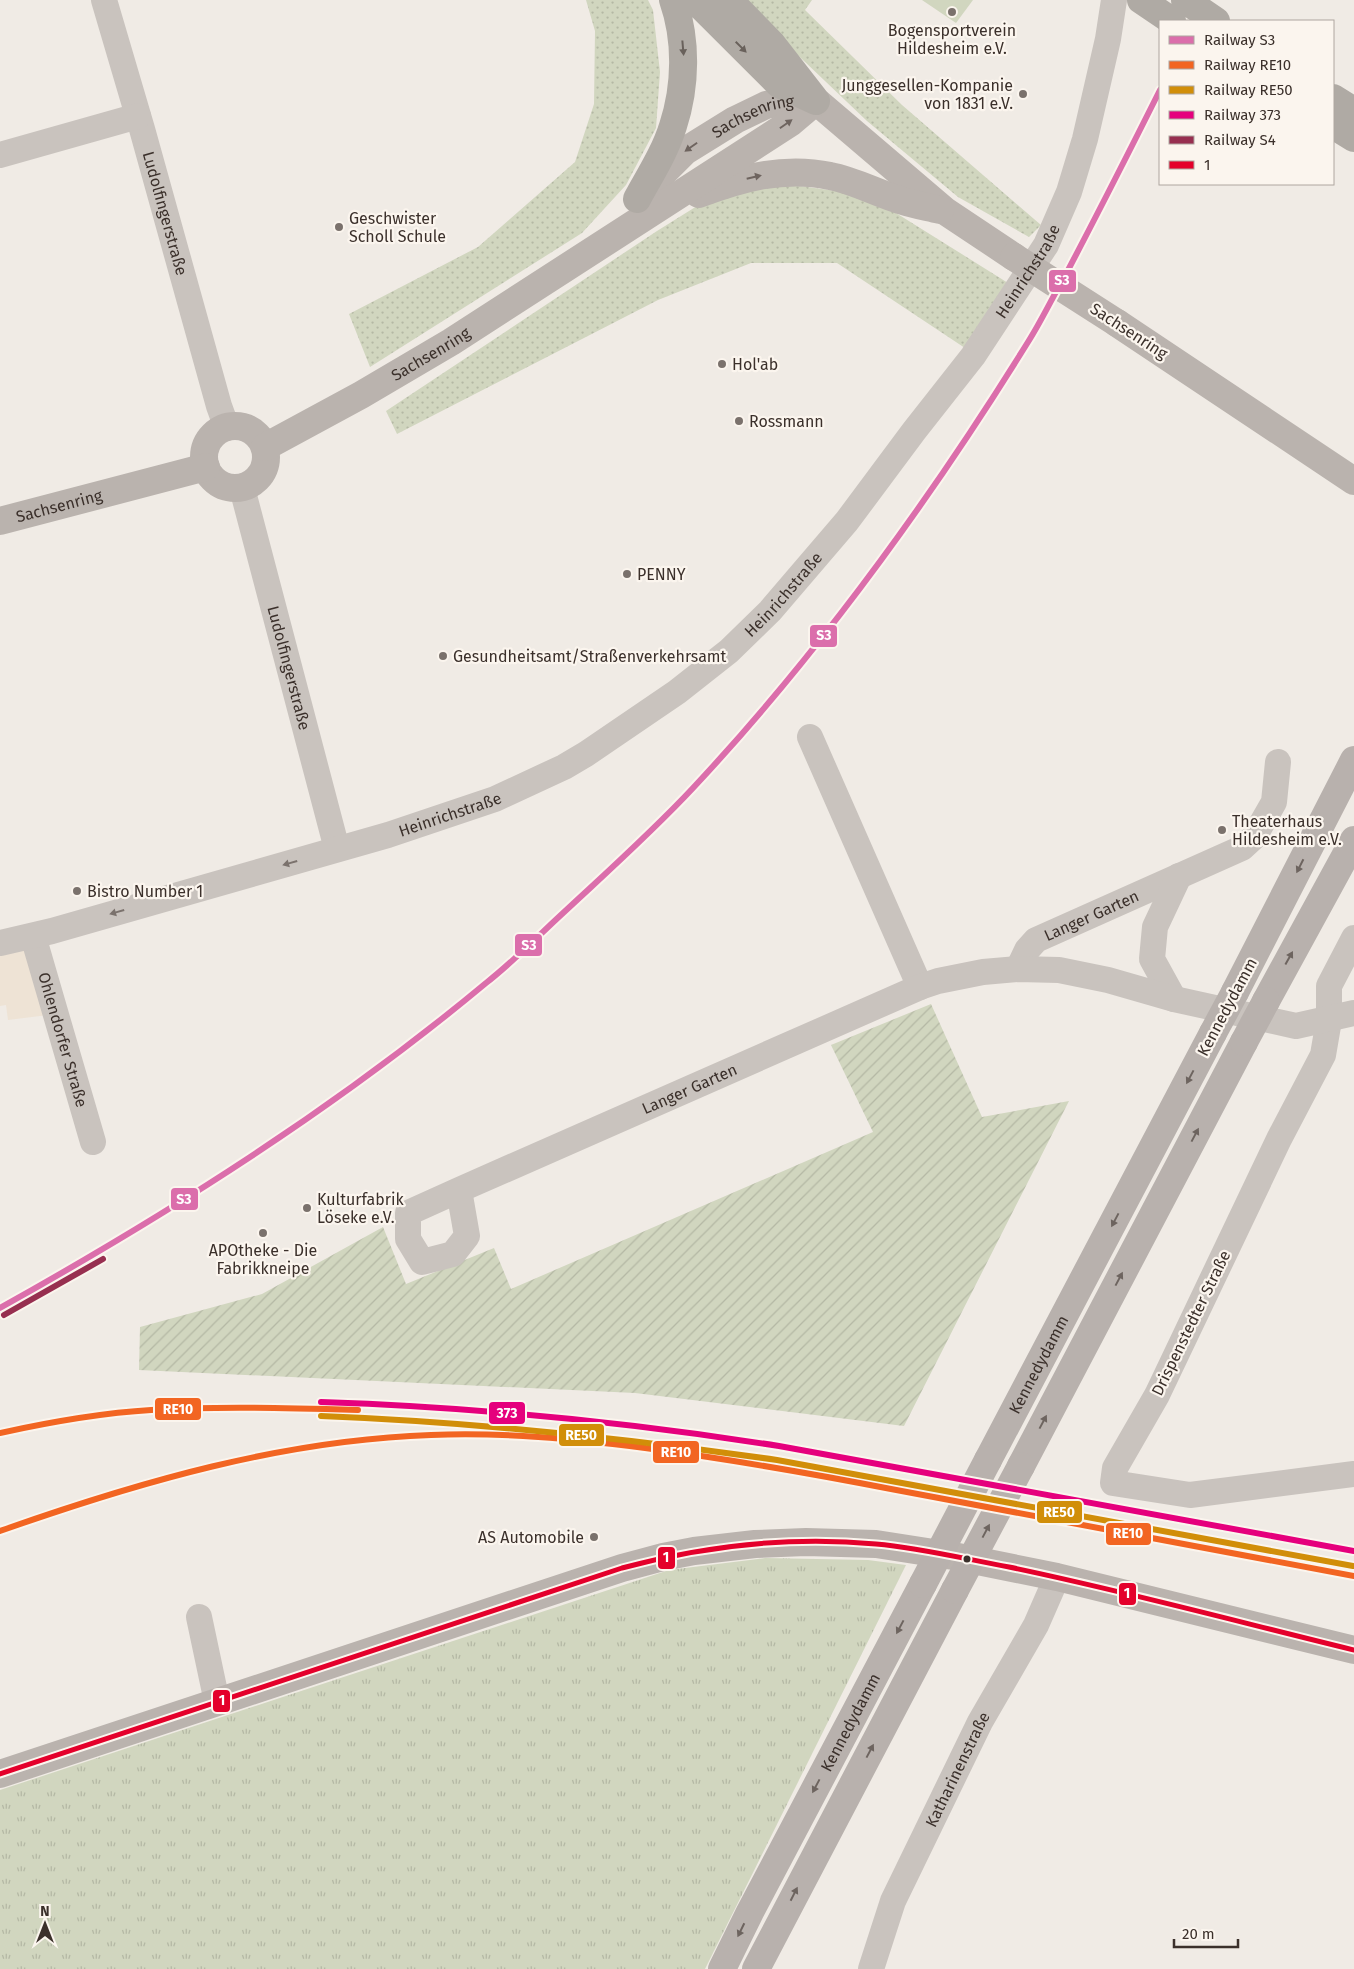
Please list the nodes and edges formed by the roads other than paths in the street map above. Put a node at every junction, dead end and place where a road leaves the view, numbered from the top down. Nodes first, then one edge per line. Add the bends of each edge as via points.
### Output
1 (104, 0) edge
2 (673, 0) edge
3 (695, 0) edge
4 (729, 0) edge
5 (1114, 0) edge
6 (1141, 0) edge
7 (1185, 0) edge
8 (1171, 20) edge
9 (1215, 20) edge
10 (1334, 99) edge
11 (816, 101) junction
12 (1354, 111) edge
13 (138, 116) junction
14 (1334, 127) edge
15 (1354, 138) edge
16 (0, 155) edge
17 (647, 204) junction
18 (945, 211) junction
19 (227, 428) junction
20 (265, 447) junction
21 (206, 467) junction
22 (1354, 480) edge
23 (242, 488) junction
24 (0, 522) edge
25 (810, 737) dead end
26 (1354, 760) edge
27 (1278, 762) dead end
28 (1354, 840) edge
29 (337, 849) junction
30 (1179, 876) junction
31 (33, 936) junction
32 (1354, 938) edge
33 (0, 943) edge
34 (1018, 969) junction
35 (920, 987) junction
36 (1174, 1000) junction
37 (1354, 1014) edge
38 (1329, 1020) junction
39 (93, 1142) dead end
40 (459, 1190) dead end
41 (1354, 1474) edge
42 (1057, 1577) junction
43 (199, 1618) dead end
44 (1354, 1650) edge
45 (217, 1702) junction
46 (0, 1774) edge
47 (722, 1969) edge
48 (756, 1969) edge
49 (871, 1969) edge

1 - 13 street, Ludolfingerstraße
2 -> 17 highway via 681,30 683,78 673,126
3 -> 11 highway via 779,84
4 - 11 highway via 772,44
5 - 29 street, Heinrichstraße via 1085,139 1069,192 1046,244 973,356 847,520 770,612 729,651 677,692 564,767 495,799
6 - 8 highway
7 - 9 highway
10 - 12 highway
11 - 17 street, Sachsenring via 766,105 735,120 685,151
11 - 18 street, Sachsenring
13 - 16 street
13 - 19 street, Ludolfingerstraße via 218,406
14 - 15 highway
17 -> 18 street via 758,175 805,172 852,181 902,201
17 - 20 street, Sachsenring via 590,251 451,342
18 - 22 street, Sachsenring, bridge
19 - 20 street via 236,426 254,432
19 - 21 street via 210,439 204,457
20 - 23 street via 263,473
21 - 23 street via 210,475 224,486
21 - 24 street, Sachsenring
23 - 29 street, Ludolfingerstraße
25 - 35 street
26 -> 47 main road, Kennedydamm, bridge
27 - 30 street, Langer Garten via 1274,802 1254,836 1242,848
48 -> 28 main road, Kennedydamm, bridge via 1266,1000
29 -> 31 street, Heinrichstraße
30 - 34 street, Langer Garten via 1036,940
30 - 36 street, Langer Garten via 1155,927 1152,959
31 - 33 street, Heinrichstraße
31 - 39 street, Ohlendorfer Straße
32 - 38 street, Drispenstedter Straße via 1329,986
34 - 35 street, Langer Garten via 954,977
34 - 36 street, Langer Garten via 1059,970 1108,980
35 - 40 street, Langer Garten
36 - 38 street, Langer Garten via 1296,1026
37 - 38 street, Langer Garten
38 - 41 street, Drispenstedter Straße via 1323,1055 1279,1139 1157,1395 1115,1468 1113,1483 1190,1495
42 - 44 street
42 - 45 street via 876,1544 806,1542 694,1551 663,1556 572,1583
42 - 49 street, Katharinenstraße via 1036,1625 980,1722 893,1901
43 - 45 street
45 - 46 street

